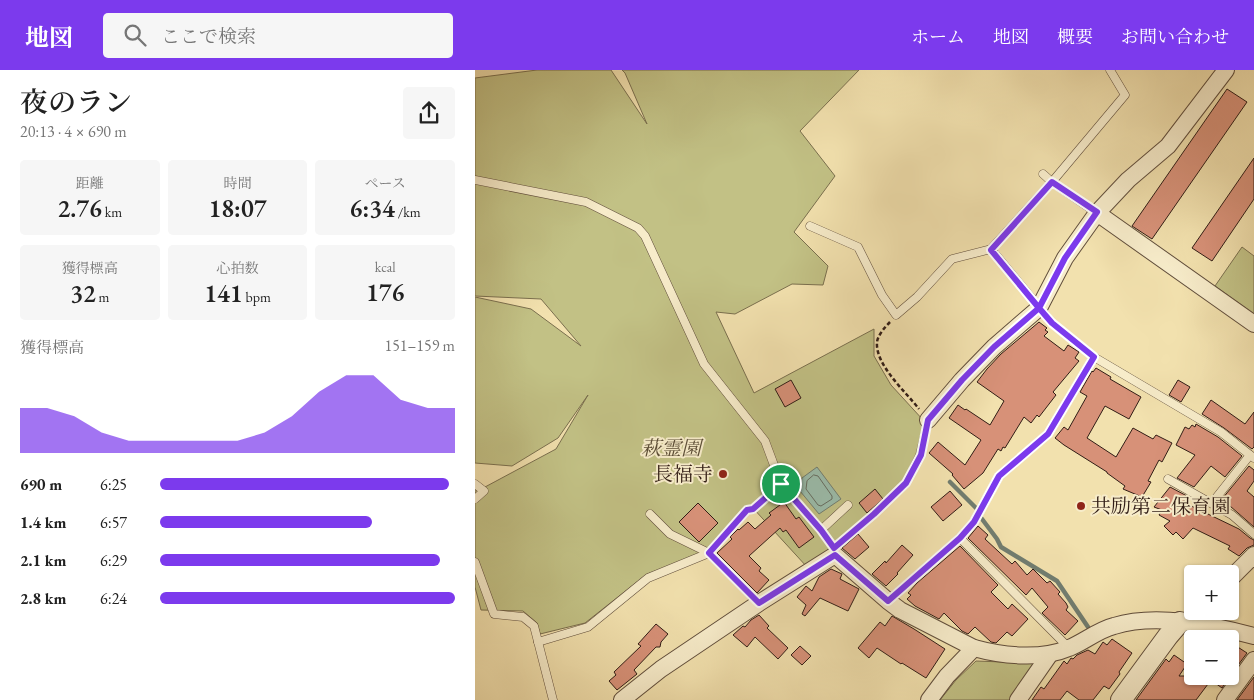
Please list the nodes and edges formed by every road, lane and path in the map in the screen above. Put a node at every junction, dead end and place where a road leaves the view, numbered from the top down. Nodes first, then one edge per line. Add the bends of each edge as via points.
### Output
1 (1111, 70) edge
2 (1226, 70) edge
3 (1043, 174) dead end
4 (475, 180) edge
5 (1052, 182) junction
6 (1097, 212) junction
7 (810, 226) dead end
8 (991, 250) junction
9 (1039, 308) junction
10 (1254, 324) edge
11 (885, 328) dead end
12 (1094, 357) junction
13 (928, 420) junction
14 (1252, 457) edge
15 (1168, 479) dead end
16 (475, 484) edge
17 (781, 484) junction
18 (475, 499) edge
19 (1212, 503) junction
20 (848, 505) dead end
21 (649, 514) dead end
22 (821, 530) junction
23 (1254, 534) edge
24 (960, 538) junction
25 (835, 552) junction
26 (709, 553) junction
27 (1254, 554) edge
28 (475, 562) edge
29 (1239, 570) edge
30 (888, 601) junction
31 (759, 603) junction
32 (1184, 617) edge
33 (1184, 620) edge
34 (1195, 620) edge
35 (1254, 636) edge
36 (538, 642) junction
37 (974, 648) junction
38 (1069, 648) junction
39 (1050, 654) junction
40 (1254, 660) edge
41 (553, 700) edge
42 (622, 700) edge
43 (929, 700) edge
44 (1018, 700) edge
45 (1121, 700) edge
46 (1225, 700) edge

1 - 5 lane via 1125,95
2 - 6 street via 1168,146
3 - 5 lane
4 - 17 lane via 586,202 638,228 645,236 704,364 765,441
5 - 6 lane
5 - 8 lane
6 - 9 street via 1065,258
6 - 10 street
7 - 8 lane via 857,247 896,316 952,259
8 - 9 lane
9 - 12 lane via 1052,323
9 - 13 street via 994,347
11 - 13 path via 877,340 878,355 896,383
12 - 14 lane via 1221,432
12 - 24 lane via 1048,434 999,476 974,522
13 - 25 path via 921,455 906,483
14 - 19 lane
15 - 19 lane
16 - 18 lane via 483,491
17 - 22 lane
17 - 26 lane via 753,509 747,510
19 - 23 lane
20 - 22 lane
21 - 26 lane via 670,534
22 - 25 lane
24 - 30 lane
24 - 38 lane
25 - 30 street
25 - 31 street
26 - 31 lane
26 - 36 lane via 648,578 588,628
27 - 29 street
28 - 36 lane via 494,614 523,617 534,626
30 - 37 street
31 - 42 street via 661,669
32 - 38 street via 1113,626
33 - 45 street via 1168,636
34 - 35 street
36 - 41 lane
37 - 39 street via 1027,656
37 - 43 street
38 - 39 street
39 - 44 street
40 - 46 street

